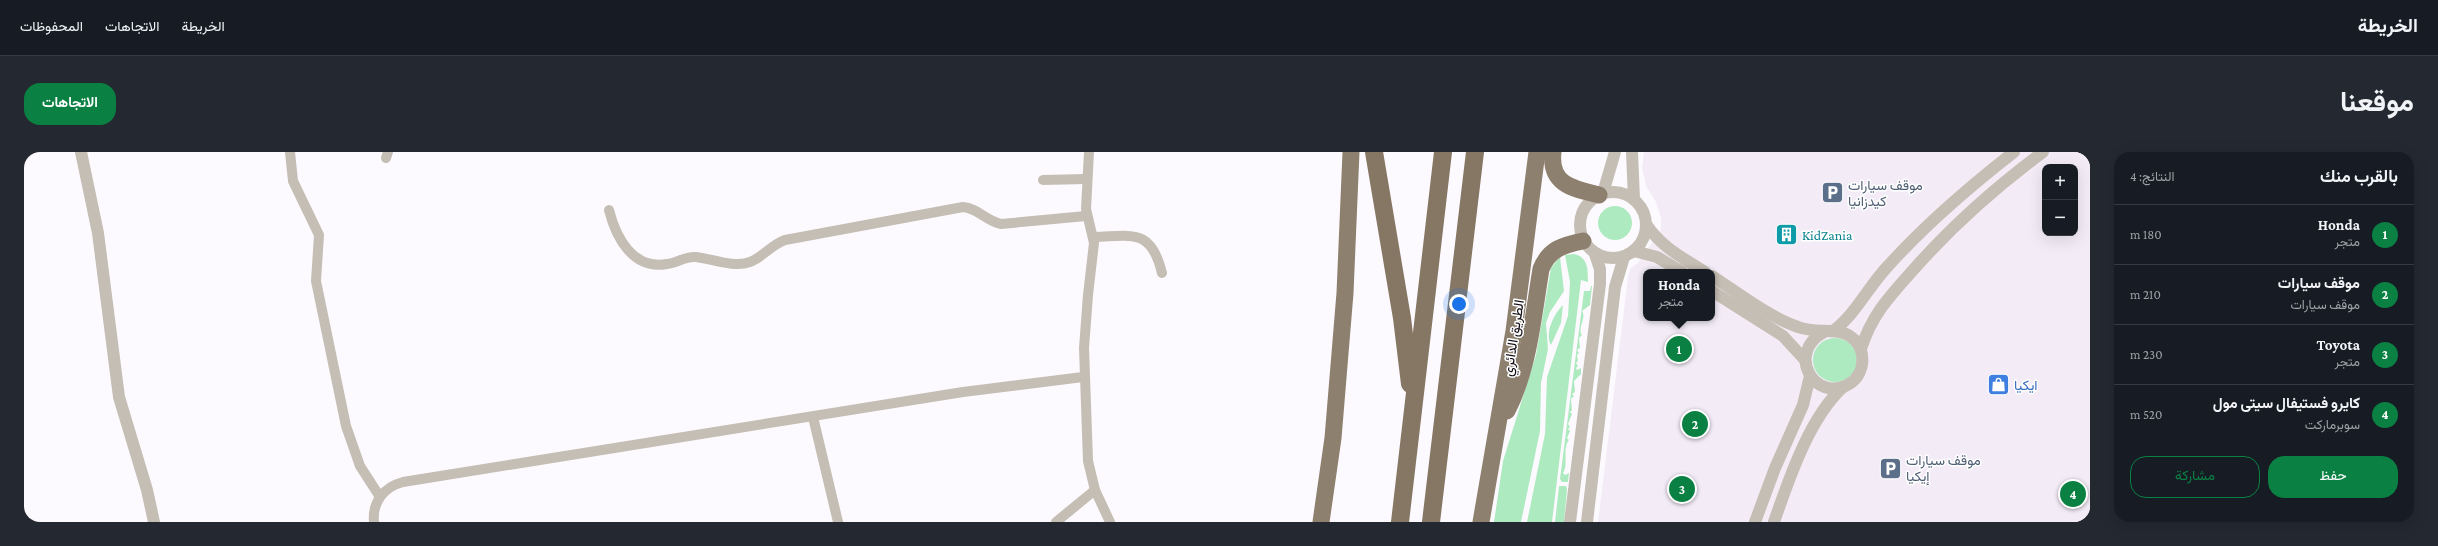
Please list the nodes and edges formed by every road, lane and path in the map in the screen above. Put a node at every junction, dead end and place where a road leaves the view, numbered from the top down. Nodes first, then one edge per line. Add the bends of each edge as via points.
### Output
1 (81, 152) edge
2 (290, 152) edge
3 (1089, 152) edge
4 (1351, 152) edge
5 (1374, 152) edge
6 (1443, 152) edge
7 (1475, 152) edge
8 (1537, 152) edge
9 (1553, 152) edge
10 (1615, 152) edge
11 (1632, 152) edge
12 (2014, 152) edge
13 (2043, 152) edge
14 (1086, 179) junction
15 (1044, 180) dead end
16 (1601, 194) junction
17 (1634, 200) junction
18 (609, 210) dead end
19 (1086, 216) junction
20 (1646, 224) junction
21 (1094, 236) junction
22 (1583, 241) junction
23 (1595, 254) junction
24 (1629, 254) junction
25 (1677, 269) edge
26 (1700, 269) edge
27 (1162, 273) dead end
28 (1715, 278) edge
29 (1715, 293) edge
30 (1828, 332) junction
31 (1861, 350) junction
32 (1805, 360) junction
33 (1810, 376) junction
34 (1084, 377) junction
35 (1843, 387) junction
36 (813, 417) junction
37 (1414, 417) junction
38 (1498, 429) junction
39 (1095, 490) junction
40 (380, 497) junction
41 (154, 522) edge
42 (374, 522) edge
43 (838, 522) edge
44 (1056, 522) edge
45 (1110, 522) edge
46 (1321, 522) edge
47 (1400, 522) edge
48 (1431, 522) edge
49 (1481, 522) edge
50 (1570, 522) edge
51 (1587, 522) edge
52 (1755, 522) edge
53 (1774, 522) edge

1 - 41 street via 98,233 119,397 148,490
2 - 40 street via 293,181 319,235 316,281 346,426 360,466
3 - 14 street
4 - 46 highway via 1345,285 1333,438
5 - 37 highway via 1402,318
6 - 37 highway
7 - 48 highway
8 - 38 highway, الطريق الدائري via 1514,331
9 - 16 highway via 1553,165 1560,180 1566,185
10 - 16 street
11 - 17 street
12 - 30 street via 1932,221 1877,278 1850,315
13 - 31 street via 1967,212 1938,242 1878,310
14 - 15 street
14 - 19 street
16 - 17 street via 1614,192
16 - 22 street via 1585,206 1581,214 1580,232
17 - 20 street via 1643,210
18 - 19 street via 615,229 631,254 647,263 660,265 692,257 746,264 785,240 963,207 973,208 1000,224
19 - 21 street
20 - 24 street via 1644,239
20 - 26 street via 1668,249
21 - 27 street via 1128,236 1144,240 1156,251
21 - 34 street via 1085,322
22 - 23 street
22 - 38 highway via 1559,247 1544,260 1520,379
23 - 24 street via 1609,258
23 - 50 street via 1600,269 1600,284
24 - 25 street via 1657,257
24 - 51 street via 1615,287
28 - 30 street via 1790,324 1806,330
29 - 32 street via 1783,336
30 - 31 street via 1847,334
30 - 32 street via 1810,343
31 - 35 street via 1863,358 1860,372 1851,383
32 - 33 street
33 - 35 street via 1828,388
33 - 52 street via 1803,405
34 - 36 street via 976,390
34 - 39 street via 1088,461
35 - 53 street via 1822,411 1792,474
36 - 40 street via 403,482 393,486
36 - 43 street
37 - 47 highway
38 - 49 highway, الطريق الدائري
39 - 44 street
39 - 45 street
40 - 42 street via 375,507

